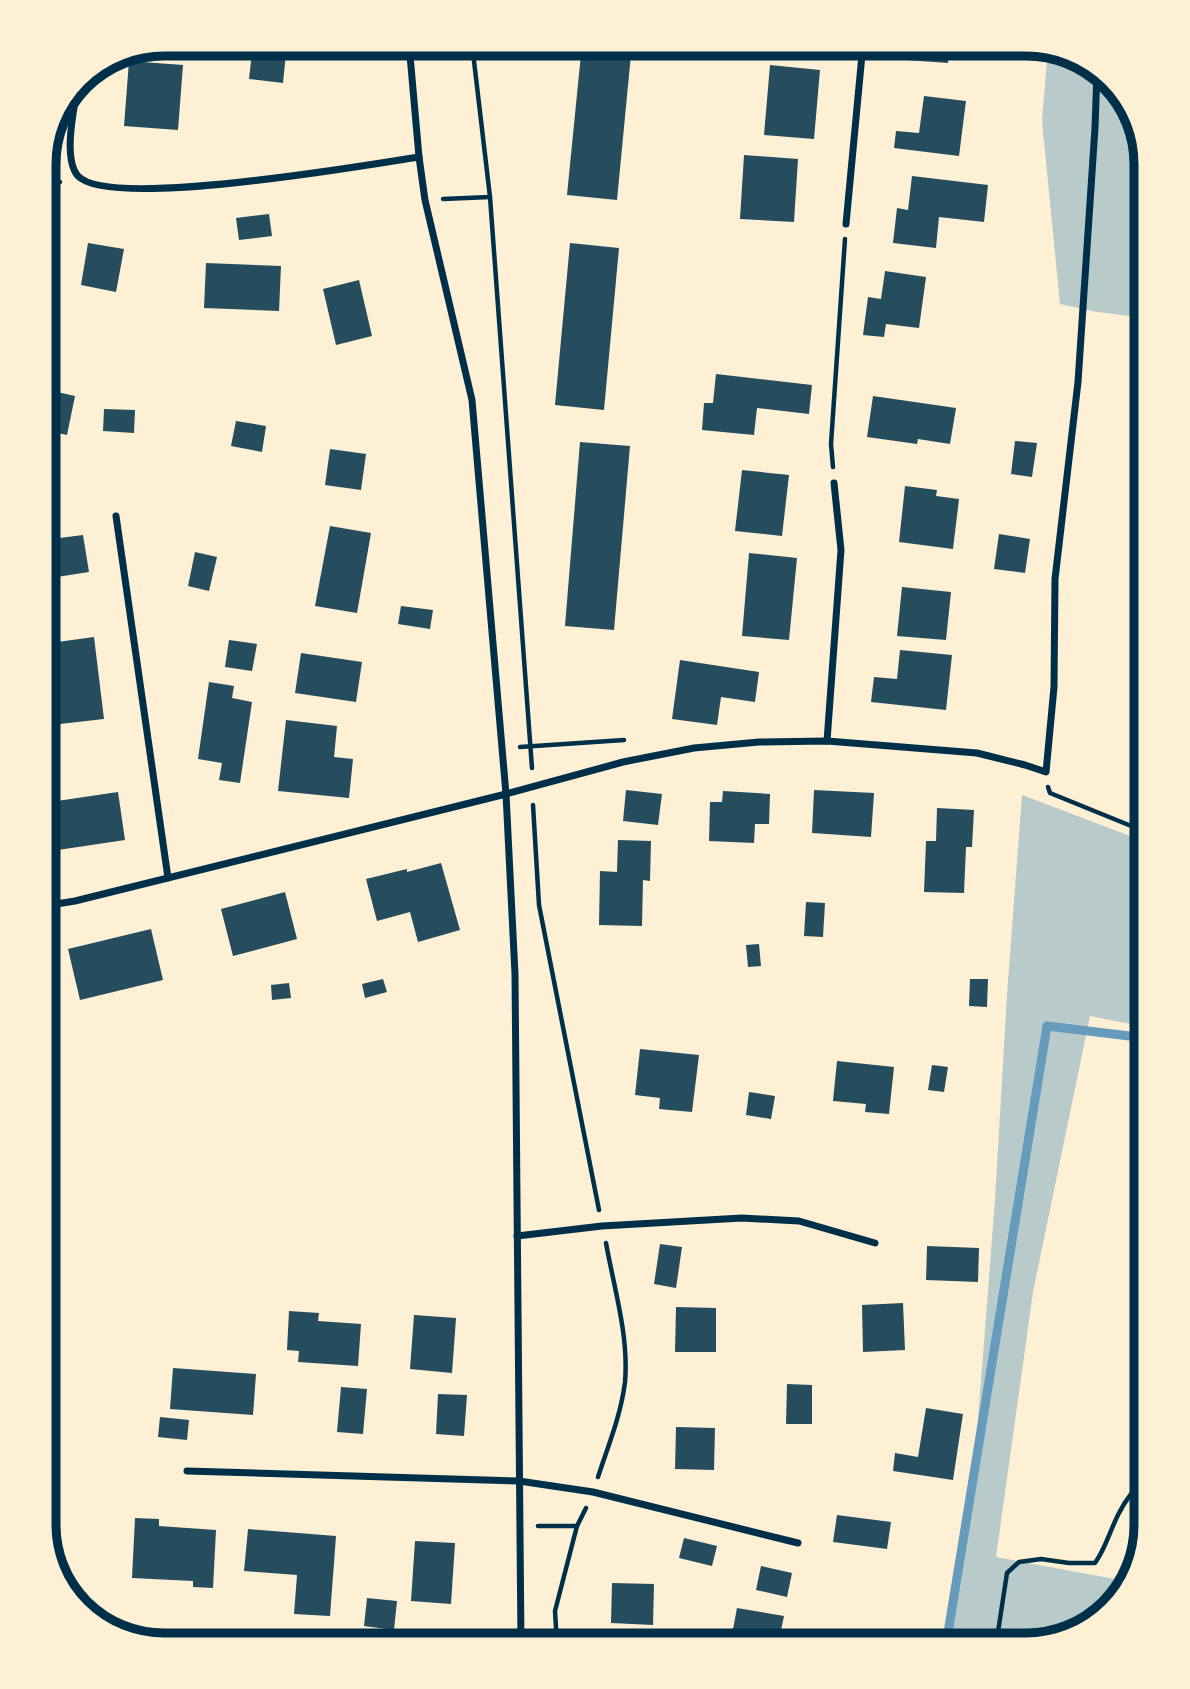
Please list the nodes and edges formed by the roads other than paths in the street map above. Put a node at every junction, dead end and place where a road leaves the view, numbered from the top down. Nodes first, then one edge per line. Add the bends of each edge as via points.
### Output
1 (410, 56) edge
2 (862, 56) edge
3 (1097, 83) edge
4 (75, 102) edge
5 (419, 157) junction
6 (846, 224) road end
7 (834, 483) road end
8 (117, 516) dead end
9 (827, 741) junction
10 (506, 794) junction
11 (168, 878) junction
12 (56, 904) edge
13 (517, 1236) junction
14 (875, 1243) dead end
15 (187, 1471) dead end
16 (519, 1481) junction
17 (798, 1543) dead end
18 (522, 1633) edge

1 - 5 street
2 - 6 street
3 - 9 street via 1078,382 1055,579 1054,687 1046,772 978,753
4 - 5 street via 69,150 72,166 79,177 96,184 200,186
5 - 10 street via 472,400
7 - 9 street via 841,550
8 - 11 street
9 - 10 street via 694,748
10 - 11 street
10 - 13 street via 515,974
11 - 12 street
13 - 14 street via 742,1218 799,1221
13 - 16 street
15 - 16 street
16 - 17 street via 593,1492
16 - 18 street

